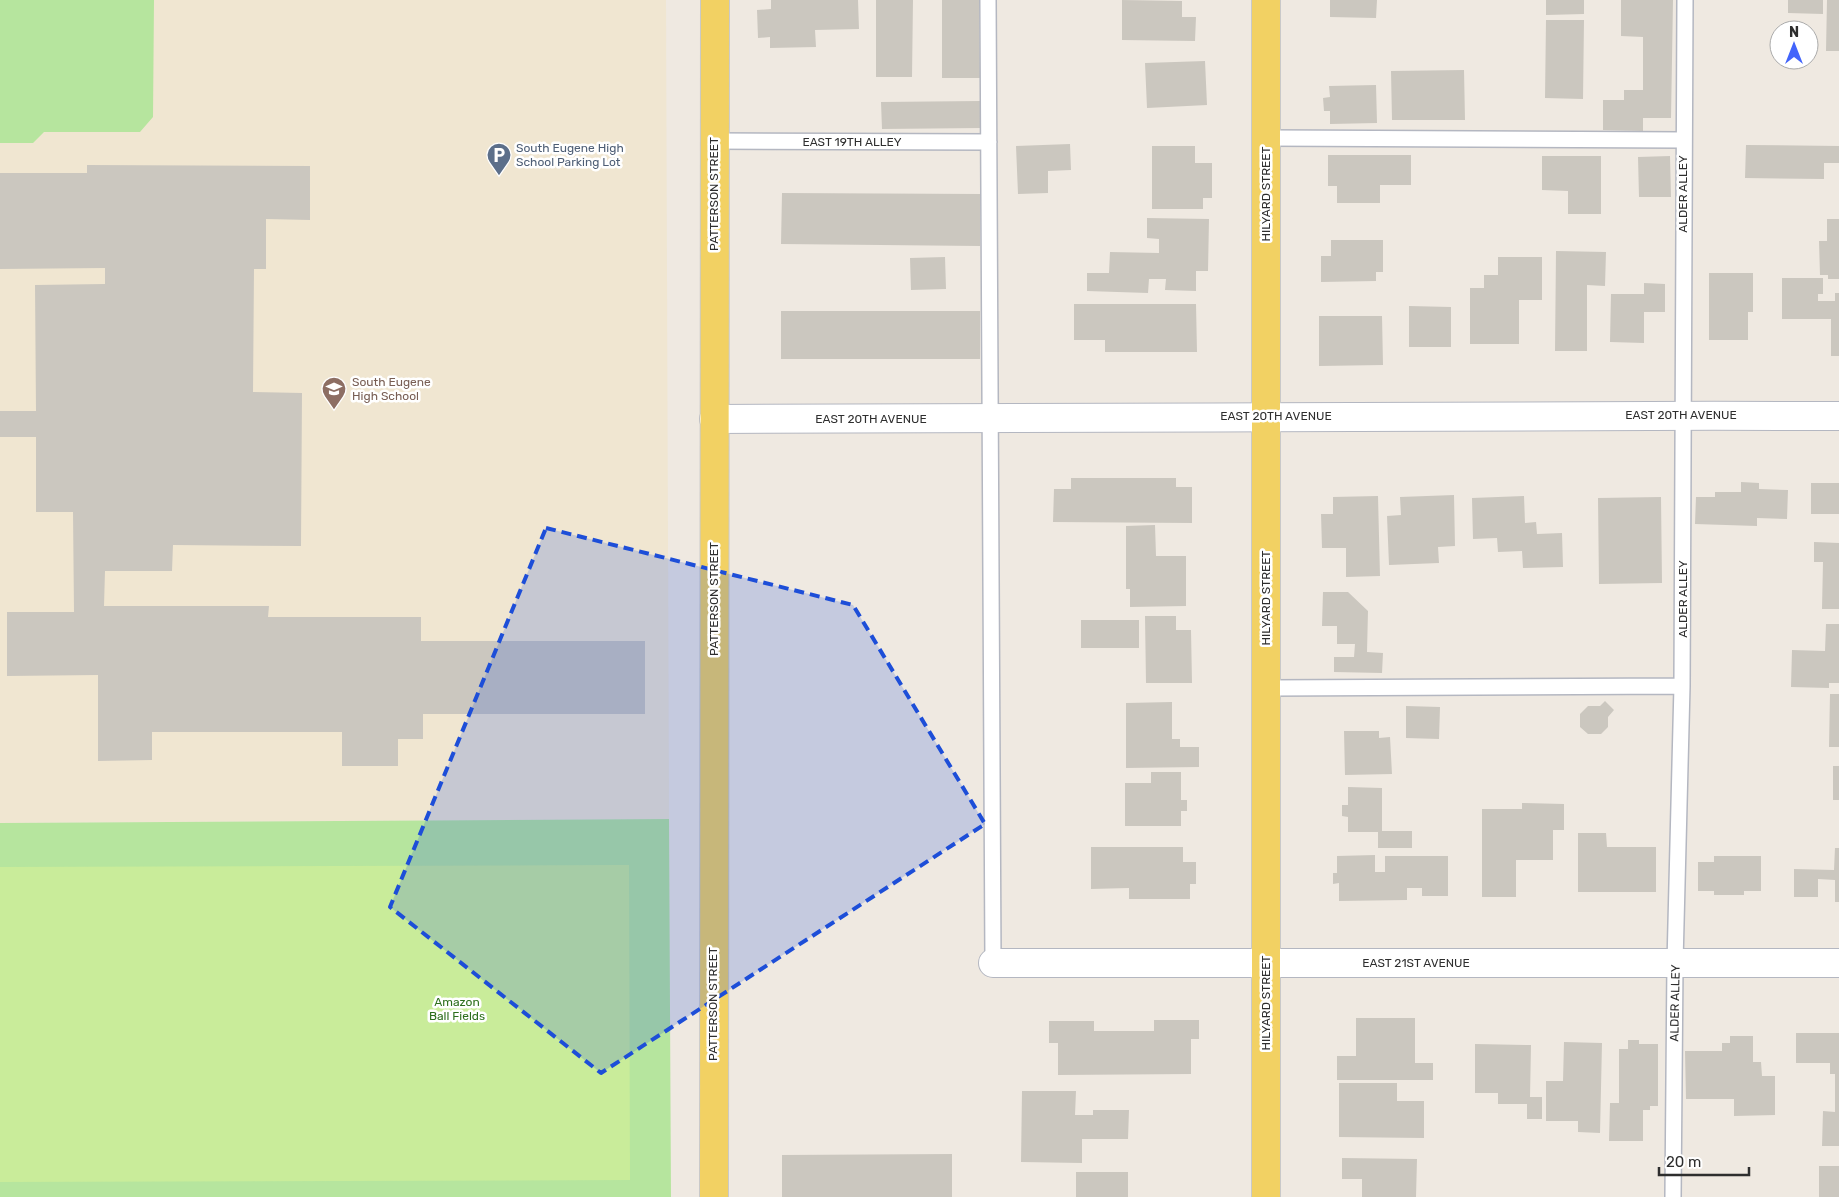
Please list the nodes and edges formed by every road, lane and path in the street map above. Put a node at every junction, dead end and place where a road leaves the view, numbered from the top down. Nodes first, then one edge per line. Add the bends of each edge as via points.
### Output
1 (715, 0) edge
2 (988, 0) edge
3 (1266, 0) edge
4 (1685, 0) edge
5 (1266, 138) junction
6 (1683, 140) junction
7 (714, 141) junction
8 (989, 142) junction
9 (1684, 415) junction
10 (1266, 416) junction
11 (1839, 416) edge
12 (714, 419) junction
13 (991, 419) junction
14 (1682, 686) junction
15 (1266, 688) junction
16 (993, 963) joint
17 (1266, 963) junction
18 (1675, 964) junction
19 (1839, 964) edge
20 (714, 1197) edge
21 (1266, 1197) edge
22 (1673, 1197) edge

1 - 7 main road, PATTERSON STREET
2 - 8 lane
3 - 5 main road, HILYARD STREET
4 - 6 lane, ALDER ALLEY
5 - 6 lane
5 - 10 main road, HILYARD STREET
6 - 9 lane, ALDER ALLEY
7 - 8 lane, EAST 19TH ALLEY
7 - 12 main road, PATTERSON STREET
8 - 13 lane
9 - 10 street, EAST 20TH AVENUE
9 - 11 street, EAST 20TH AVENUE
9 - 14 lane, ALDER ALLEY
10 - 13 street, EAST 20TH AVENUE
10 - 15 main road, HILYARD STREET
12 - 13 street, EAST 20TH AVENUE
12 - 20 main road, PATTERSON STREET
13 - 16 lane
14 - 15 lane
14 - 18 lane, ALDER ALLEY
15 - 17 main road, HILYARD STREET
16 - 17 street, EAST 21ST AVENUE
17 - 18 street, EAST 21ST AVENUE
17 - 21 main road, HILYARD STREET
18 - 19 street, EAST 21ST AVENUE
18 - 22 lane, ALDER ALLEY

